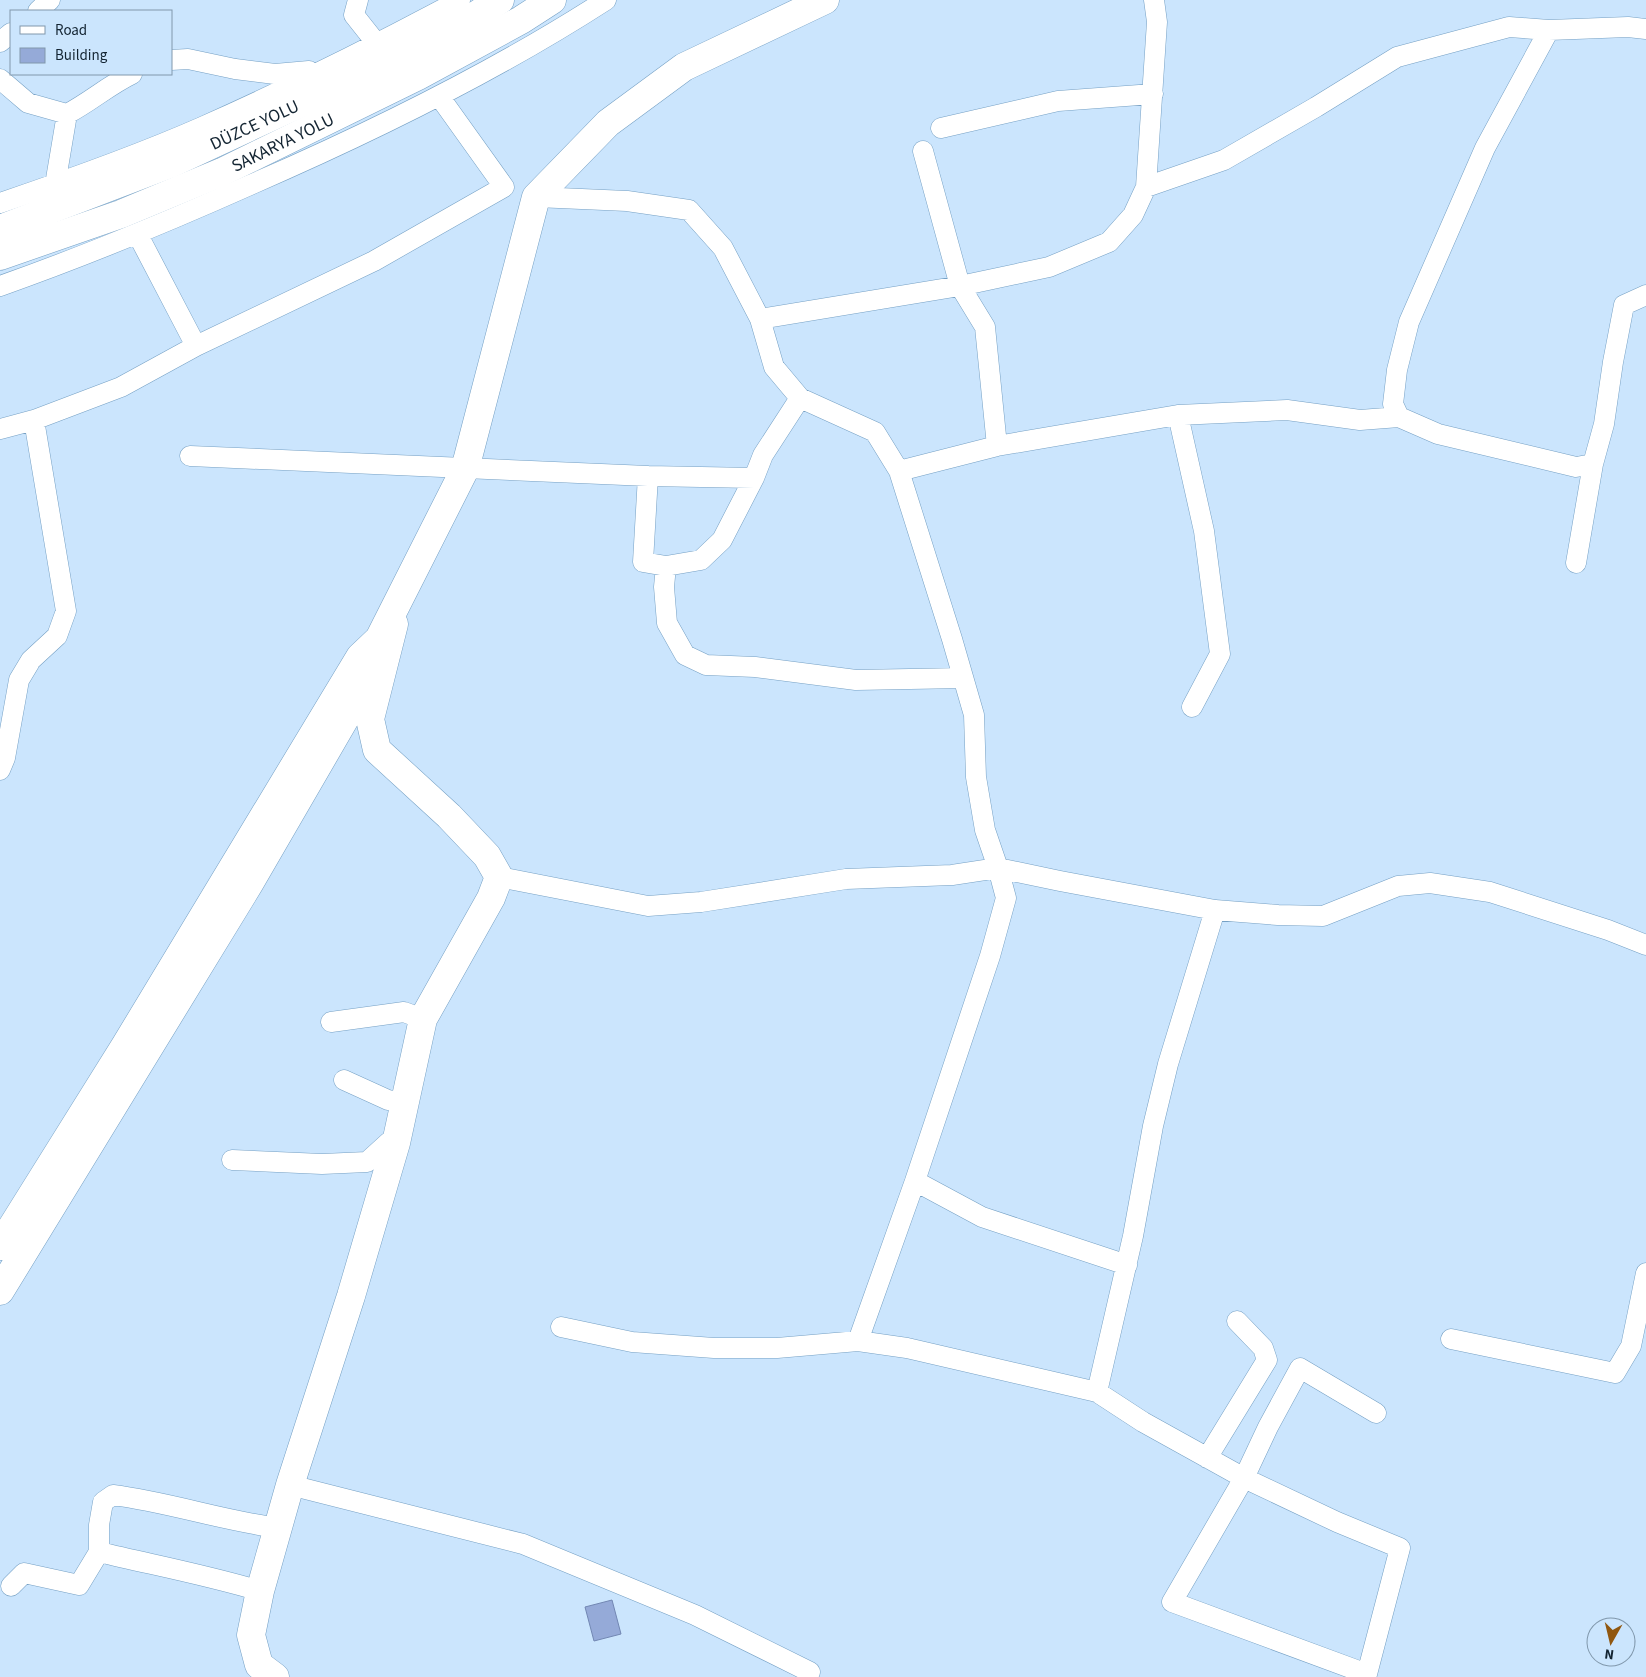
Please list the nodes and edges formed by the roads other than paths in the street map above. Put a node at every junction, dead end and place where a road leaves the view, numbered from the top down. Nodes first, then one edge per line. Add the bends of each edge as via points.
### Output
1 (50, 0) edge
2 (358, 0) edge
3 (460, 0) edge
4 (500, 0) edge
5 (552, 0) edge
6 (606, 0) edge
7 (825, 0) edge
8 (1154, 0) edge
9 (39, 10) edge
10 (1549, 30) junction
11 (1646, 30) edge
12 (10, 34) edge
13 (0, 42) edge
14 (376, 44) junction
15 (172, 60) edge
16 (326, 69) junction
17 (130, 75) edge
18 (0, 79) edge
19 (1153, 94) junction
20 (439, 96) junction
21 (68, 114) junction
22 (941, 128) dead end
23 (923, 151) dead end
24 (55, 185) junction
25 (1146, 187) junction
26 (536, 197) junction
27 (0, 203) edge
28 (0, 229) edge
29 (138, 234) junction
30 (0, 256) edge
31 (0, 286) edge
32 (960, 286) junction
33 (1646, 295) edge
34 (760, 318) junction
35 (196, 346) junction
36 (800, 398) junction
37 (1178, 415) junction
38 (1399, 417) junction
39 (34, 420) junction
40 (0, 429) edge
41 (997, 446) junction
42 (190, 456) dead end
43 (1593, 464) junction
44 (465, 468) junction
45 (899, 471) junction
46 (648, 476) junction
47 (754, 478) junction
48 (1576, 563) dead end
49 (666, 566) junction
50 (401, 598) junction
51 (379, 638) junction
52 (963, 678) junction
53 (1192, 706) dead end
54 (0, 770) edge
55 (998, 868) junction
56 (499, 877) junction
57 (1215, 910) junction
58 (1646, 945) edge
59 (423, 1020) junction
60 (331, 1022) dead end
61 (344, 1080) dead end
62 (406, 1103) junction
63 (396, 1143) junction
64 (232, 1160) dead end
65 (915, 1181) junction
66 (0, 1246) edge
67 (1127, 1265) junction
68 (1646, 1272) edge
69 (0, 1291) edge
70 (1237, 1321) dead end
71 (560, 1327) dead end
72 (1451, 1339) dead end
73 (858, 1341) junction
74 (1097, 1392) junction
75 (1376, 1413) dead end
76 (1206, 1458) junction
77 (1244, 1478) junction
78 (290, 1486) junction
79 (279, 1528) junction
80 (99, 1552) junction
81 (11, 1586) dead end
82 (260, 1591) junction
83 (810, 1672) dead end
84 (275, 1677) edge

1 - 9 street
2 - 14 street via 354,15
3 - 14 street
4 - 28 main road, DÜZCE YOLU via 454,29 179,160
5 - 30 main road, SAKARYA YOLU via 418,76 222,172 121,214
6 - 20 street via 566,26
7 - 26 main road via 684,67 608,123
8 - 19 street via 1157,22
10 - 11 street via 1628,27
10 - 25 street via 1509,26 1397,57 1224,160
10 - 38 street via 1485,148 1409,322 1392,404
12 - 13 street
14 - 16 street
15 - 16 street via 188,58 275,74
16 - 24 street via 201,127
17 - 21 street
18 - 21 street via 28,104
19 - 22 street via 1058,101
19 - 25 street
20 - 29 street via 342,145
20 - 35 street via 504,187 374,261
21 - 24 street
23 - 32 street
24 - 27 street
25 - 32 street via 1133,215 1109,242 1049,267
26 - 34 street via 627,201 689,210 722,248
26 - 44 main road
29 - 31 street
29 - 35 street
32 - 34 street
32 - 41 street via 985,327
33 - 43 street via 1624,305 1604,424
34 - 36 street via 774,367
35 - 39 street via 121,387
36 - 45 street via 875,432
36 - 47 street via 763,455
37 - 38 street via 1287,410 1360,420
37 - 41 street
37 - 53 street via 1204,531 1220,654
38 - 43 street via 1438,434 1576,467
39 - 40 street
39 - 54 street via 66,611 57,636 31,660 19,680
41 - 45 street
42 - 44 street
43 - 48 street
44 - 46 street
44 - 50 main road
45 - 52 street
46 - 47 street
46 - 49 street via 643,562
47 - 49 street via 722,540 701,560
49 - 52 street via 667,623 684,656 706,665 755,667 856,680
50 - 51 main road
50 - 56 main road via 370,719 377,750 456,823 487,856
51 - 66 main road via 360,657
51 - 69 main road via 376,665 249,884
52 - 55 street via 974,715 976,777 983,821
55 - 56 street via 952,875 846,879 701,902 648,906
55 - 57 street
55 - 65 street via 1006,898 990,956
56 - 59 main road via 491,898
57 - 58 street via 1323,916 1398,886 1430,883 1490,892
57 - 67 street via 1168,1064
59 - 60 street via 404,1012
59 - 62 main road
61 - 62 street via 388,1100
62 - 63 main road
63 - 64 street via 389,1142 367,1162 322,1164
63 - 78 main road
65 - 67 street via 982,1217
65 - 73 street
67 - 74 street
68 - 72 street via 1631,1346 1615,1372
70 - 76 street via 1263,1348 1267,1360
71 - 73 street via 632,1342 714,1348 777,1348
73 - 74 street via 907,1348
74 - 76 street
75 - 77 street via 1300,1368
76 - 77 street
77 - 77 street via 1172,1602 1367,1674 1400,1548
78 - 79 main road
78 - 83 street via 523,1544 695,1615
79 - 80 street via 113,1495 103,1502
79 - 82 main road
80 - 81 street via 78,1585 24,1573
80 - 82 street
82 - 84 main road via 251,1635 259,1665

